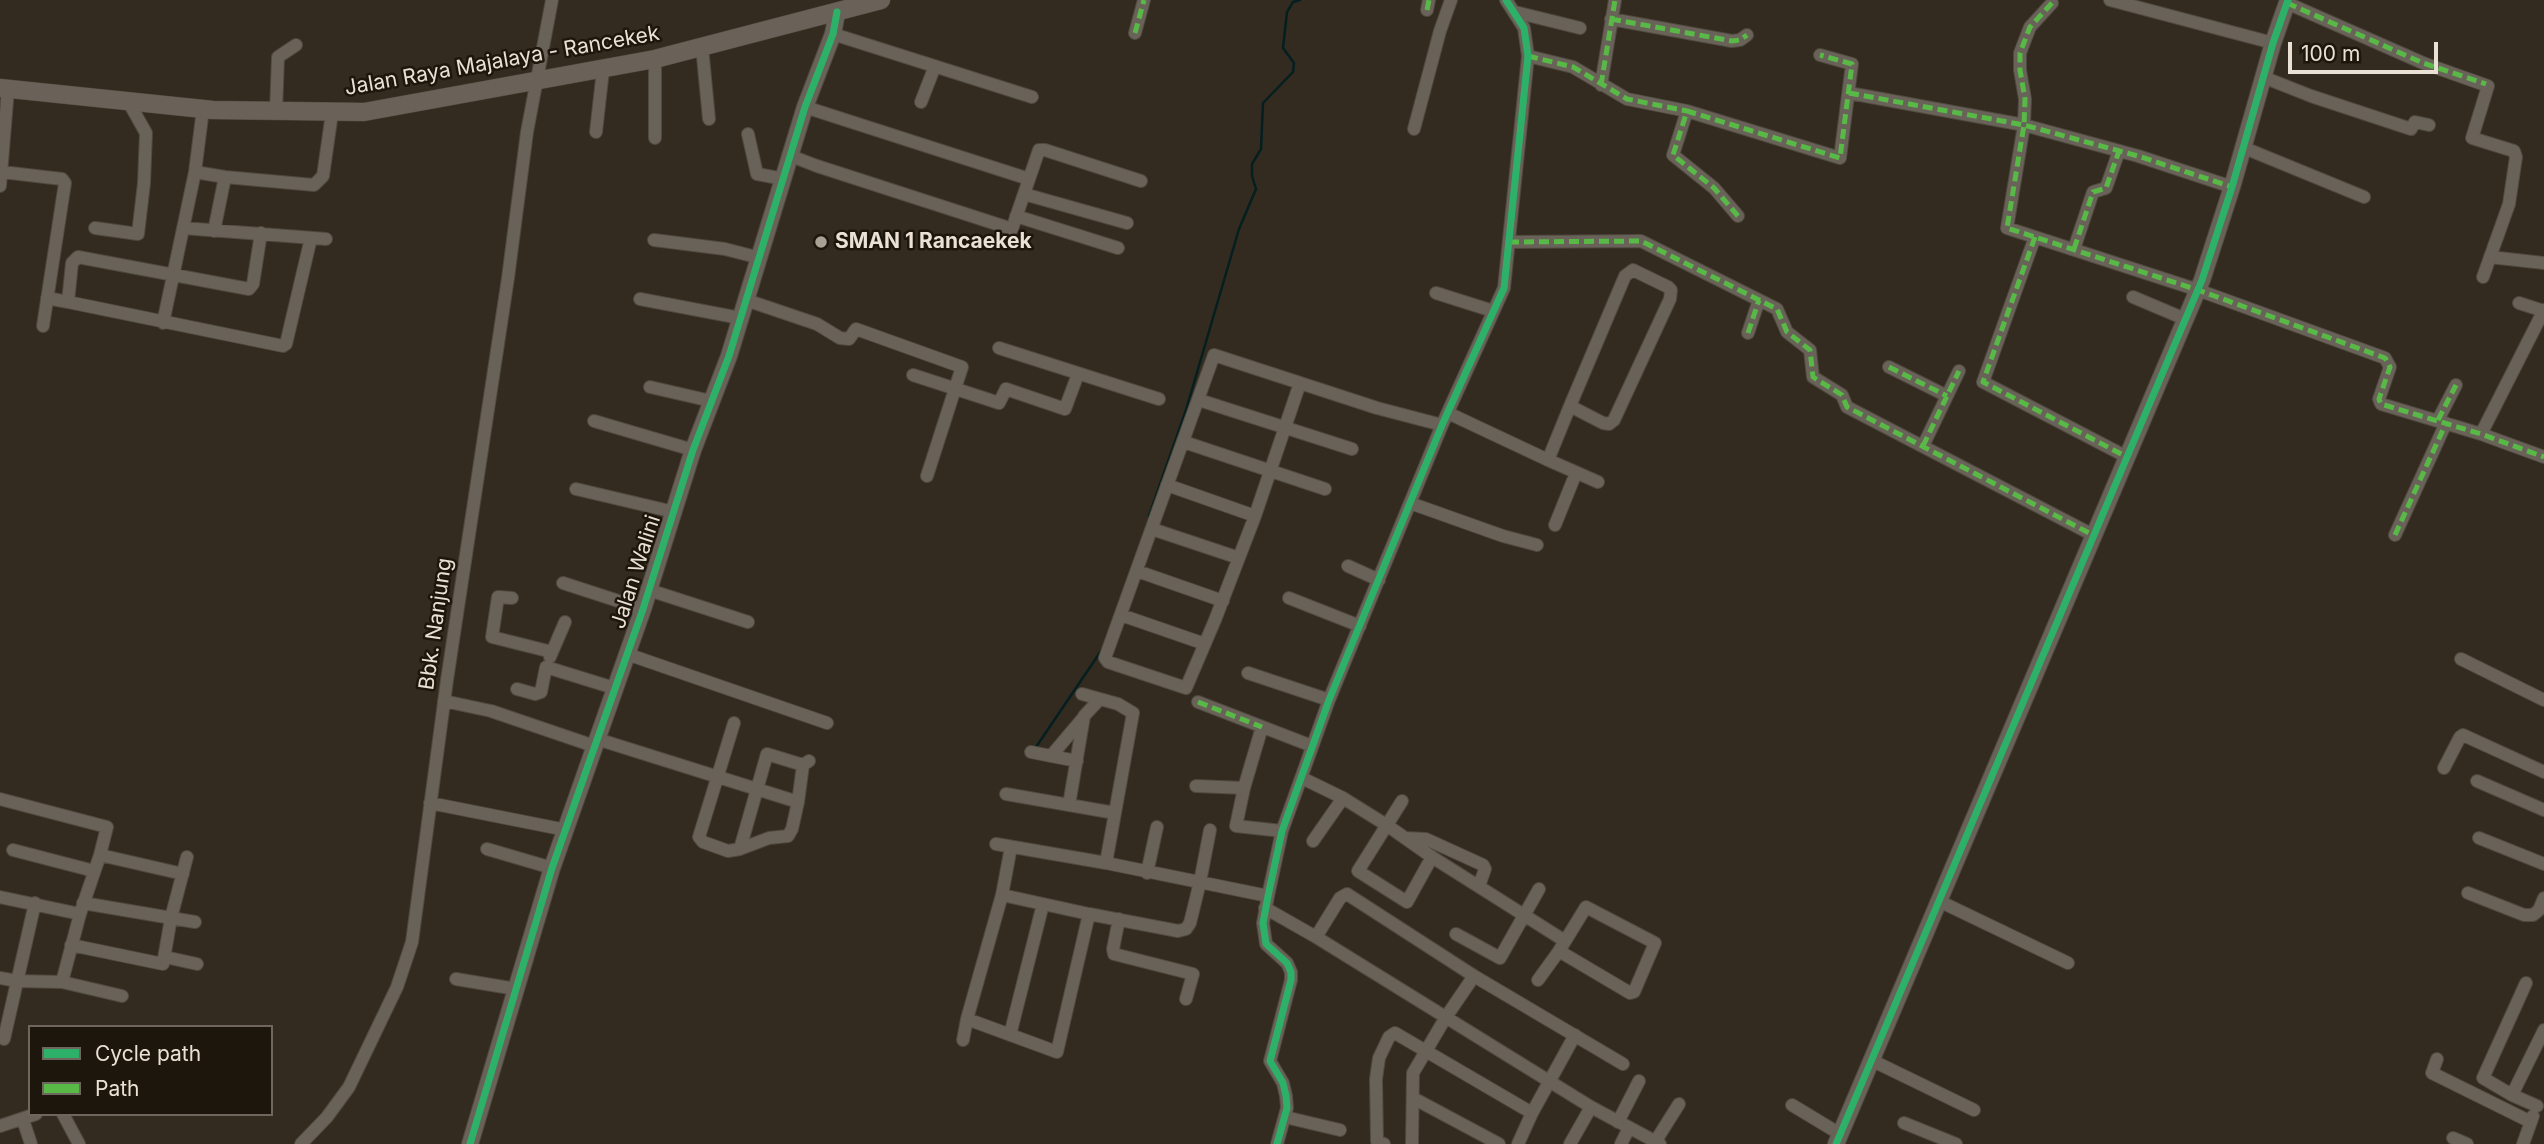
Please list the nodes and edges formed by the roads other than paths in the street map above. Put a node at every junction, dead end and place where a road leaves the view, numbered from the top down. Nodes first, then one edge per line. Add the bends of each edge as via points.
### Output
1 (552, 0) edge
2 (881, 0) edge
3 (1144, 0) edge
4 (1451, 0) edge
5 (1506, 0) edge
6 (1615, 0) edge
7 (2110, 0) edge
8 (2288, 1) edge
9 (2052, 3) dead end
10 (837, 12) junction
11 (1515, 12) junction
12 (1611, 19) junction
13 (1580, 27) dead end
14 (1135, 33) dead end
15 (833, 34) junction
16 (1747, 35) dead end
17 (2273, 43) junction
18 (296, 45) dead end
19 (702, 47) junction
20 (1821, 55) dead end
21 (1528, 56) junction
22 (655, 59) junction
23 (934, 66) junction
24 (603, 70) junction
25 (2263, 77) junction
26 (536, 81) junction
27 (1601, 85) junction
28 (4, 88) edge
29 (1849, 93) junction
30 (1032, 97) dead end
31 (128, 101) junction
32 (920, 103) dead end
33 (805, 107) junction
34 (203, 109) junction
35 (1687, 111) junction
36 (276, 112) junction
37 (332, 113) junction
38 (709, 119) dead end
39 (2024, 125) junction
40 (2429, 125) dead end
41 (1413, 129) dead end
42 (596, 132) dead end
43 (748, 134) dead end
44 (655, 138) dead end
45 (2242, 147) junction
46 (2119, 151) junction
47 (792, 156) junction
48 (2, 172) junction
49 (195, 172) junction
50 (225, 177) junction
51 (784, 179) junction
52 (1029, 179) junction
53 (1141, 181) dead end
54 (0, 186) edge
55 (2232, 187) junction
56 (1024, 194) junction
57 (2364, 197) dead end
58 (1016, 216) junction
59 (1738, 216) dead end
60 (1127, 223) dead end
61 (95, 228) dead end
62 (183, 228) junction
63 (214, 232) junction
64 (261, 233) junction
65 (2035, 237) junction
66 (311, 238) junction
67 (326, 239) dead end
68 (654, 240) dead end
69 (1510, 242) junction
70 (1118, 248) dead end
71 (2074, 249) junction
72 (2490, 257) junction
73 (760, 258) junction
74 (2544, 263) edge
75 (172, 276) junction
76 (2483, 277) dead end
77 (2198, 290) junction
78 (1436, 293) dead end
79 (2133, 297) dead end
80 (47, 298) junction
81 (640, 299) dead end
82 (747, 300) junction
83 (1759, 300) junction
84 (68, 302) junction
85 (2519, 303) dead end
86 (2544, 310) edge
87 (1493, 311) junction
88 (740, 318) junction
89 (2185, 319) junction
90 (163, 323) junction
91 (43, 326) dead end
92 (1748, 333) dead end
93 (999, 348) dead end
94 (1889, 367) dead end
95 (1959, 371) dead end
96 (1079, 374) junction
97 (913, 375) dead end
98 (1300, 383) junction
99 (2456, 385) dead end
100 (650, 387) dead end
101 (955, 390) junction
102 (1947, 396) junction
103 (1158, 400) dead end
104 (1199, 400) junction
105 (711, 401) junction
106 (1570, 406) junction
107 (1446, 419) junction
108 (594, 421) dead end
109 (2442, 422) junction
110 (1287, 429) junction
111 (2481, 434) junction
112 (1184, 442) junction
113 (1923, 446) junction
114 (1352, 449) dead end
115 (693, 450) junction
116 (2127, 457) junction
117 (2544, 457) edge
118 (1548, 460) junction
119 (1272, 471) junction
120 (1576, 473) junction
121 (927, 476) dead end
122 (1598, 482) dead end
123 (1167, 485) junction
124 (576, 489) dead end
125 (1325, 489) dead end
126 (1410, 503) junction
127 (674, 512) junction
128 (1255, 516) junction
129 (1555, 525) dead end
130 (1152, 529) junction
131 (2395, 535) dead end
132 (2093, 536) junction
133 (1537, 545) dead end
134 (1239, 558) junction
135 (1348, 566) dead end
136 (1137, 571) junction
137 (1379, 580) junction
138 (563, 583) dead end
139 (649, 590) junction
140 (512, 598) dead end
141 (1289, 598) dead end
142 (1223, 601) junction
143 (643, 609) junction
144 (1121, 615) junction
145 (565, 622) dead end
146 (748, 622) dead end
147 (1360, 626) junction
148 (1205, 644) junction
149 (552, 652) junction
150 (627, 654) junction
151 (2461, 659) dead end
152 (546, 667) junction
153 (1248, 673) dead end
154 (614, 688) junction
155 (517, 689) dead end
156 (1082, 694) dead end
157 (1100, 699) junction
158 (1329, 700) junction
159 (2544, 700) edge
160 (444, 702) junction
161 (1198, 702) dead end
162 (1084, 716) junction
163 (734, 723) dead end
164 (827, 723) dead end
165 (1262, 727) junction
166 (595, 743) junction
167 (1312, 746) junction
168 (1031, 752) dead end
169 (1051, 756) junction
170 (1077, 761) junction
171 (2444, 768) dead end
172 (2544, 772) edge
173 (718, 777) junction
174 (1302, 778) junction
175 (2477, 781) dead end
176 (1196, 786) dead end
177 (1244, 788) junction
178 (757, 790) junction
179 (1006, 794) dead end
180 (0, 799) edge
181 (1343, 799) junction
182 (798, 802) junction
183 (1402, 802) dead end
184 (430, 803) junction
185 (1069, 805) junction
186 (2544, 810) edge
187 (1115, 813) junction
188 (1388, 826) junction
189 (1157, 827) dead end
190 (566, 830) junction
191 (1210, 830) dead end
192 (1282, 831) junction
193 (1405, 838) junction
194 (2479, 838) dead end
195 (1312, 841) dead end
196 (996, 844) dead end
197 (1011, 847) junction
198 (487, 849) dead end
199 (740, 849) junction
200 (13, 850) dead end
201 (100, 855) junction
202 (187, 857) dead end
203 (1432, 858) junction
204 (1106, 863) junction
205 (2544, 864) edge
206 (552, 868) junction
207 (94, 871) junction
208 (1147, 873) junction
209 (183, 874) junction
210 (1200, 882) junction
211 (1479, 886) junction
212 (1539, 889) dead end
213 (2468, 894) dead end
214 (1002, 895) junction
215 (0, 897) edge
216 (2544, 898) edge
217 (1939, 901) junction
218 (1266, 902) junction
219 (35, 903) junction
220 (1043, 904) junction
221 (82, 908) junction
222 (1089, 914) junction
223 (1524, 916) junction
224 (171, 918) junction
225 (1119, 919) junction
226 (195, 922) dead end
227 (1456, 934) dead end
228 (1316, 937) junction
229 (71, 945) junction
230 (1562, 946) junction
231 (165, 957) junction
232 (2067, 963) dead end
233 (197, 964) dead end
234 (1475, 976) junction
235 (0, 978) edge
236 (456, 979) dead end
237 (1538, 980) dead end
238 (17, 981) junction
239 (62, 982) junction
240 (2526, 983) dead end
241 (516, 989) junction
242 (122, 996) dead end
243 (1186, 999) dead end
244 (1446, 1017) junction
245 (967, 1019) junction
246 (2544, 1030) edge
247 (1010, 1035) junction
248 (1575, 1035) junction
249 (4, 1039) dead end
250 (963, 1040) dead end
251 (1426, 1052) junction
252 (2437, 1059) dead end
253 (1871, 1060) junction
254 (1623, 1064) dead end
255 (1550, 1080) junction
256 (1639, 1081) dead end
257 (2506, 1092) junction
258 (1413, 1098) junction
259 (1679, 1104) dead end
260 (1792, 1105) dead end
261 (1591, 1107) junction
262 (2540, 1107) edge
263 (1974, 1111) dead end
264 (1532, 1113) junction
265 (32, 1116) edge
266 (64, 1116) edge
267 (1285, 1117) junction
268 (23, 1120) junction
269 (2531, 1122) junction
270 (1904, 1123) dead end
271 (1624, 1125) junction
272 (0, 1126) edge
273 (1340, 1130) dead end
274 (1473, 1138) edge
275 (2453, 1138) dead end
276 (1840, 1140) edge
277 (1658, 1143) edge
278 (1949, 1143) edge
279 (31, 1144) edge
280 (79, 1144) edge
281 (301, 1144) edge
282 (470, 1144) edge
283 (1277, 1144) edge
284 (1384, 1144) edge
285 (1412, 1144) edge
286 (1499, 1144) edge
287 (1518, 1144) edge
288 (1570, 1144) edge
289 (1621, 1144) edge
290 (2467, 1144) edge
291 (2523, 1144) edge

1 - 26 street, Bbk. Nanjung
2 - 10 main road, Jalan Raya Majalaya - Rancekek
3 - 14 street
4 - 41 street
5 - 11 street
6 - 12 street
7 - 17 street
8 - 17 street
8 - 72 street via 2488,86 2472,138 2514,151 2516,157 2508,204
9 - 39 street via 2030,27 2021,47
10 - 15 street, Jalan Walini
10 - 19 main road, Jalan Raya Majalaya - Rancekek
11 - 13 street
11 - 21 street via 1527,37
12 - 16 street via 1732,41
12 - 27 street
15 - 23 street
15 - 33 street, Jalan Walini
17 - 25 street
18 - 36 street via 278,57
19 - 22 main road, Jalan Raya Majalaya - Rancekek
19 - 38 street
20 - 29 street via 1852,64
21 - 27 street via 1573,68
21 - 69 street
22 - 24 main road, Jalan Raya Majalaya - Rancekek
22 - 44 street
23 - 30 street
23 - 32 street
24 - 26 main road, Jalan Raya Majalaya - Rancekek
24 - 42 street
25 - 40 street via 2410,128 2415,122
25 - 45 street
26 - 37 main road, Jalan Raya Majalaya - Rancekek via 364,112
26 - 160 street, Bbk. Nanjung
27 - 35 street via 1628,99
28 - 31 main road, Jalan Raya Majalaya - Rancekek
28 - 48 street
29 - 35 street via 1840,158
29 - 39 street
31 - 34 main road, Jalan Raya Majalaya - Rancekek
31 - 61 street via 146,133 138,234
33 - 47 street, Jalan Walini
33 - 52 street
34 - 36 main road, Jalan Raya Majalaya - Rancekek
34 - 49 street
35 - 59 street via 1673,155 1714,188
36 - 37 main road, Jalan Raya Majalaya - Rancekek
37 - 50 street via 320,182
39 - 46 street
39 - 65 street via 2007,226
43 - 51 street via 757,174
45 - 55 street
45 - 57 street
46 - 55 street
46 - 71 street via 2106,188 2093,192
47 - 51 street, Jalan Walini
47 - 58 street via 1011,229
48 - 54 street
48 - 80 street via 65,183
49 - 50 street
49 - 62 street
50 - 63 street
51 - 73 street, Jalan Walini
52 - 53 street via 1042,149
52 - 56 street
55 - 77 street
56 - 58 street
56 - 60 street
58 - 70 street
62 - 63 street
62 - 75 street
63 - 64 street
64 - 66 street
64 - 75 street via 251,288
65 - 71 street
65 - 116 street via 1983,382
66 - 67 street
66 - 90 street via 285,346
68 - 73 street
69 - 83 street via 1641,241
69 - 87 street via 1504,288
71 - 77 street
72 - 74 street
72 - 76 street
73 - 82 street, Jalan Walini
75 - 84 street via 78,257 72,263
75 - 90 street
77 - 89 street
77 - 109 street via 2385,358 2390,367 2379,403
78 - 87 street
79 - 89 street
80 - 84 street
80 - 91 street
81 - 88 street
82 - 88 street, Jalan Walini
82 - 101 street via 817,324 840,338 849,339 856,329 962,367
83 - 92 street
83 - 113 street via 1776,308 1787,332 1810,350 1813,377 1843,395 1847,407
84 - 90 street
85 - 86 street
86 - 111 street
87 - 107 street
88 - 105 street, Jalan Walini
89 - 116 street
93 - 96 street
94 - 102 street
95 - 102 street
96 - 101 street via 1065,409 1006,389 999,403
96 - 103 street
97 - 101 street
98 - 104 street via 1217,354 1212,357
98 - 107 street
98 - 110 street
99 - 109 street
100 - 105 street
101 - 121 street
102 - 113 street
104 - 110 street
104 - 112 street
105 - 115 street, Jalan Walini
106 - 106 street via 1629,272 1639,272 1668,287 1670,299 1615,421 1603,424
106 - 118 street
107 - 118 street
107 - 126 street
108 - 115 street
109 - 111 street
109 - 131 street
110 - 114 street
110 - 119 street
111 - 117 street
112 - 119 street
112 - 123 street
113 - 132 street
115 - 127 street, Jalan Walini
116 - 132 street
118 - 120 street
119 - 125 street
119 - 128 street
120 - 122 street
120 - 129 street
123 - 128 street
123 - 130 street
124 - 127 street
126 - 133 street
126 - 137 street
127 - 139 street, Jalan Walini
128 - 134 street
130 - 134 street
130 - 136 street
132 - 217 street
134 - 142 street
135 - 137 street
136 - 142 street
136 - 144 street
137 - 147 street
138 - 143 street
139 - 143 street, Jalan Walini
139 - 146 street
140 - 149 street via 498,597 492,636
141 - 147 street
142 - 148 street
143 - 150 street, Jalan Walini
144 - 148 street
144 - 148 street via 1105,661 1170,684 1186,688
145 - 149 street
147 - 158 street
149 - 152 street
150 - 154 street, Jalan Walini
150 - 164 street
151 - 159 street
152 - 154 street
152 - 155 street via 541,692
153 - 158 street
154 - 166 street, Jalan Walini
156 - 157 street
157 - 162 street
157 - 187 street via 1132,710 1133,715
158 - 167 street
160 - 166 street via 491,711
160 - 184 street, Bbk. Nanjung
161 - 165 street
162 - 169 street
162 - 170 street
163 - 173 street
165 - 167 street
165 - 177 street
166 - 173 street
166 - 190 street, Jalan Walini
167 - 174 street
168 - 169 street
169 - 170 street
170 - 185 street
171 - 172 street via 2463,735
173 - 178 street
173 - 199 street via 700,840 728,850
174 - 181 street
174 - 192 street
175 - 186 street
176 - 177 street
177 - 192 street via 1236,826
178 - 182 street
178 - 182 street via 767,754 806,763
178 - 199 street
179 - 185 street
180 - 201 street via 106,825
181 - 188 street
181 - 195 street
182 - 199 street via 788,836
183 - 188 street
184 - 190 street
184 - 281 street, Bbk. Nanjung via 405,967 349,1087
185 - 187 street
187 - 204 street
188 - 193 street
188 - 203 street via 1359,873 1407,902
189 - 208 street
190 - 206 street, Jalan Walini
191 - 210 street
192 - 218 street
193 - 203 street
193 - 211 street via 1426,839 1483,865
194 - 205 street
196 - 197 street
197 - 204 street
197 - 214 street
198 - 206 street
200 - 207 street
201 - 207 street
201 - 209 street
202 - 209 street
203 - 211 street
204 - 208 street
206 - 241 street, Jalan Walini
207 - 221 street
208 - 210 street
209 - 224 street
210 - 218 street
210 - 225 street via 1186,929
211 - 223 street
212 - 223 street
213 - 216 street via 2524,915 2539,910
214 - 220 street
214 - 245 street
215 - 219 street
217 - 232 street
217 - 253 street
218 - 228 street
218 - 267 street via 1266,944 1291,972 1270,1061 1285,1088
219 - 221 street
219 - 238 street
220 - 222 street
220 - 247 street
221 - 224 street
221 - 229 street
222 - 225 street
222 - 247 street via 1058,1051
223 - 227 street via 1499,958
223 - 230 street
224 - 226 street
224 - 231 street
225 - 243 street via 1114,954 1193,974
228 - 234 street via 1347,894
228 - 244 street
229 - 231 street via 160,965
229 - 239 street
230 - 230 street via 1588,907 1655,943 1630,993
230 - 237 street
231 - 233 street
234 - 244 street
234 - 248 street
235 - 238 street
236 - 241 street
238 - 239 street
238 - 249 street
239 - 242 street
240 - 257 street via 2483,1078
241 - 282 street, Jalan Walini
244 - 251 street
244 - 255 street
245 - 247 street
245 - 250 street
246 - 257 street
248 - 254 street
248 - 255 street
251 - 258 street via 1413,1073
251 - 264 street
251 - 284 street via 1395,1033 1379,1058 1377,1141
252 - 269 street via 2432,1073
253 - 263 street
253 - 276 street
255 - 261 street
255 - 264 street
256 - 271 street
257 - 262 street
258 - 274 street
258 - 285 street
259 - 277 street
260 - 276 street
261 - 271 street
261 - 288 street
262 - 269 street
264 - 287 street
265 - 268 street
266 - 280 street
267 - 273 street
267 - 283 street
268 - 272 street
268 - 279 street
269 - 291 street
270 - 278 street
271 - 277 street
271 - 289 street
274 - 286 street
275 - 290 street

